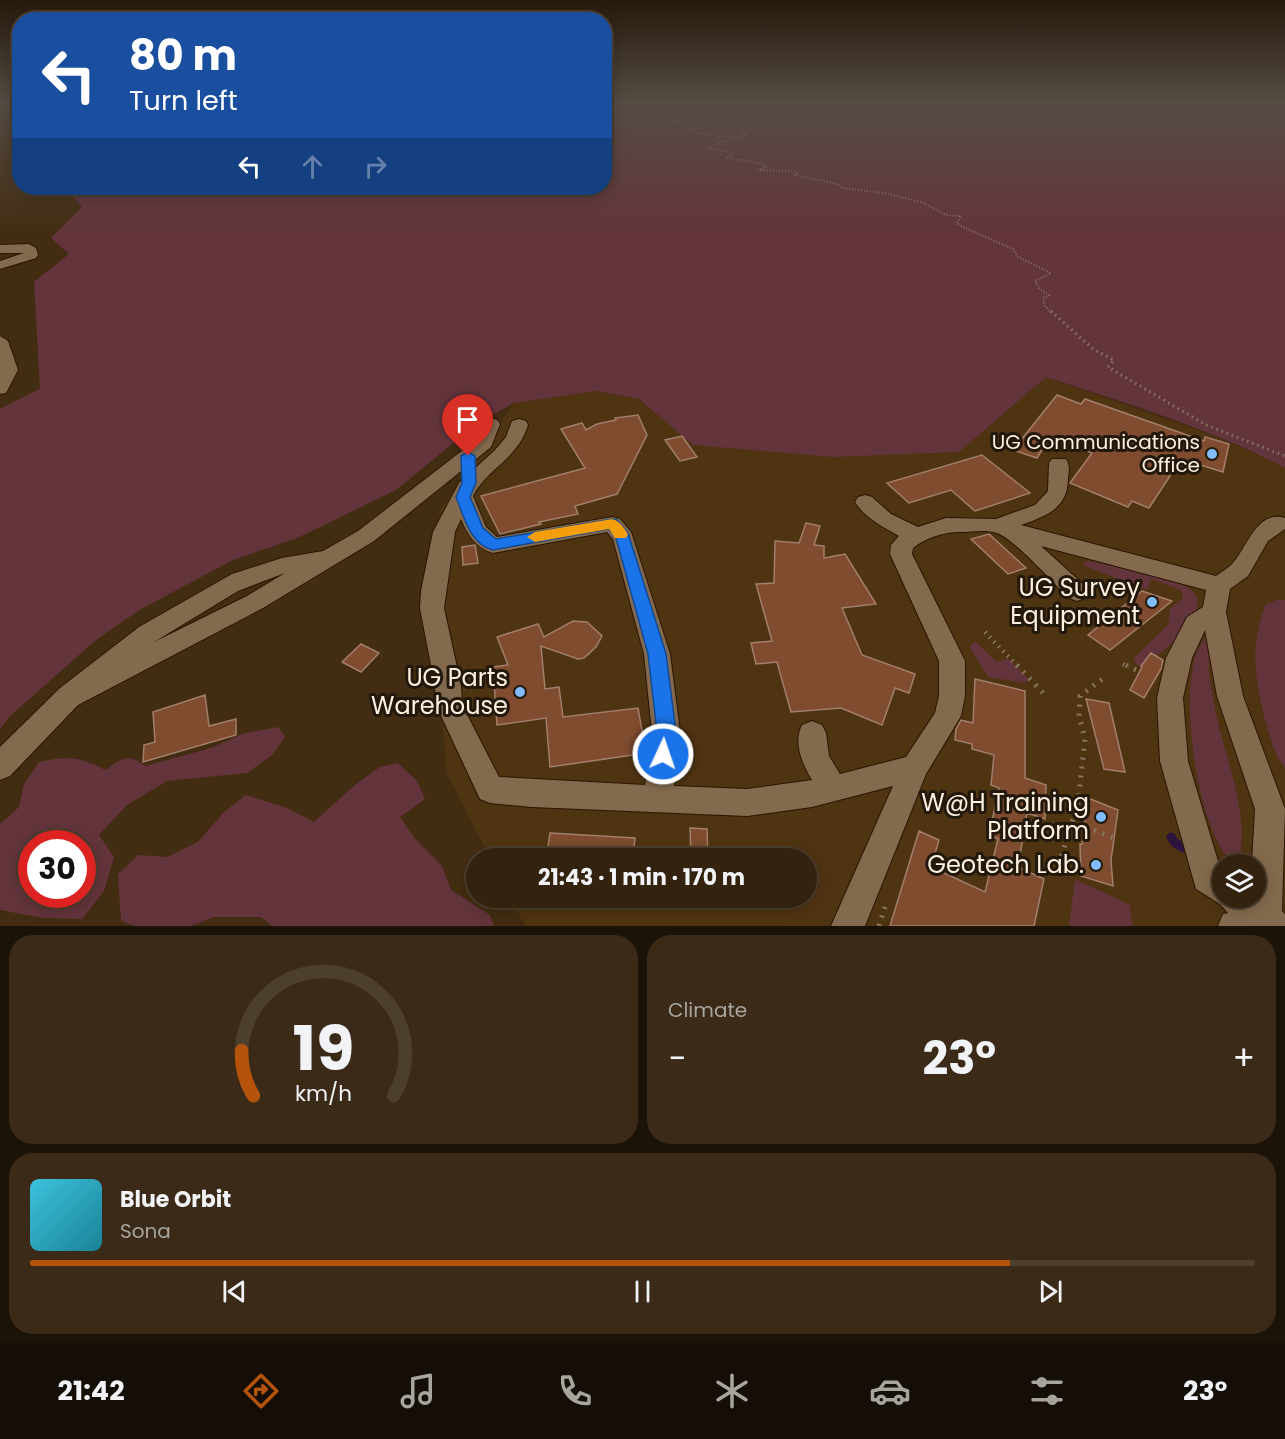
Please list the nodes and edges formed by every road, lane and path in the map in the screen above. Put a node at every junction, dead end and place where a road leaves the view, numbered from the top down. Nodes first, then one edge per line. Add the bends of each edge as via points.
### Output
1 (714, 145) edge
2 (0, 249) edge
3 (0, 265) edge
4 (0, 341) edge
5 (0, 389) edge
6 (491, 424) dead end
7 (519, 425) dead end
8 (1285, 456) edge
9 (1059, 463) dead end
10 (467, 476) junction
11 (866, 502) dead end
12 (1279, 523) dead end
13 (997, 526) junction
14 (917, 536) junction
15 (1077, 592) dead end
16 (1217, 599) junction
17 (984, 632) dead end
18 (1124, 664) dead end
19 (1138, 671) dead end
20 (1105, 677) dead end
21 (1044, 694) dead end
22 (812, 733) dead end
23 (915, 766) junction
24 (0, 767) edge
25 (833, 789) junction
26 (658, 799) junction
27 (1277, 812) edge
28 (1094, 830) dead end
29 (1114, 838) dead end
30 (1062, 855) junction
31 (1077, 861) dead end
32 (1040, 868) dead end
33 (1212, 882) edge
34 (1243, 908) edge
35 (1258, 924) edge
36 (848, 926) edge

1 - 8 path via 710,149 732,152 727,158 767,167 758,170 792,171 797,173 795,176 889,194 961,216 957,223 963,227 1013,249 1018,256 1051,273 1035,281 1049,295 1043,298 1045,306 1093,349 1110,356 1114,360 1108,367 1206,424
2 - 3 street via 29,248 31,255
4 - 5 street via 10,370
6 - 10 street
7 - 10 street via 515,438 492,463
9 - 13 street via 1058,492 1042,510
10 - 24 street via 445,474 366,536 333,556 255,602 74,695 35,726
10 - 26 street via 477,531 493,545 612,524 623,537 657,654 666,732
10 - 26 street via 444,532 432,608 449,705 490,790
11 - 14 street via 884,519
12 - 16 street via 1260,537
13 - 14 street via 946,525
13 - 15 street via 1021,539
13 - 16 street
14 - 23 street via 902,545 901,554 952,662 952,696 948,716
16 - 27 street via 1230,696
16 - 33 street via 1196,624 1179,658 1170,698 1174,761 1207,878
17 - 21 path
18 - 19 path
20 - 30 path via 1080,696 1079,716 1085,739 1078,802
22 - 25 street via 815,759
23 - 25 street
23 - 36 street
25 - 26 street via 776,800 723,804
27 - 35 street
28 - 29 path
30 - 31 path
30 - 32 path via 1056,874
34 - 35 street

